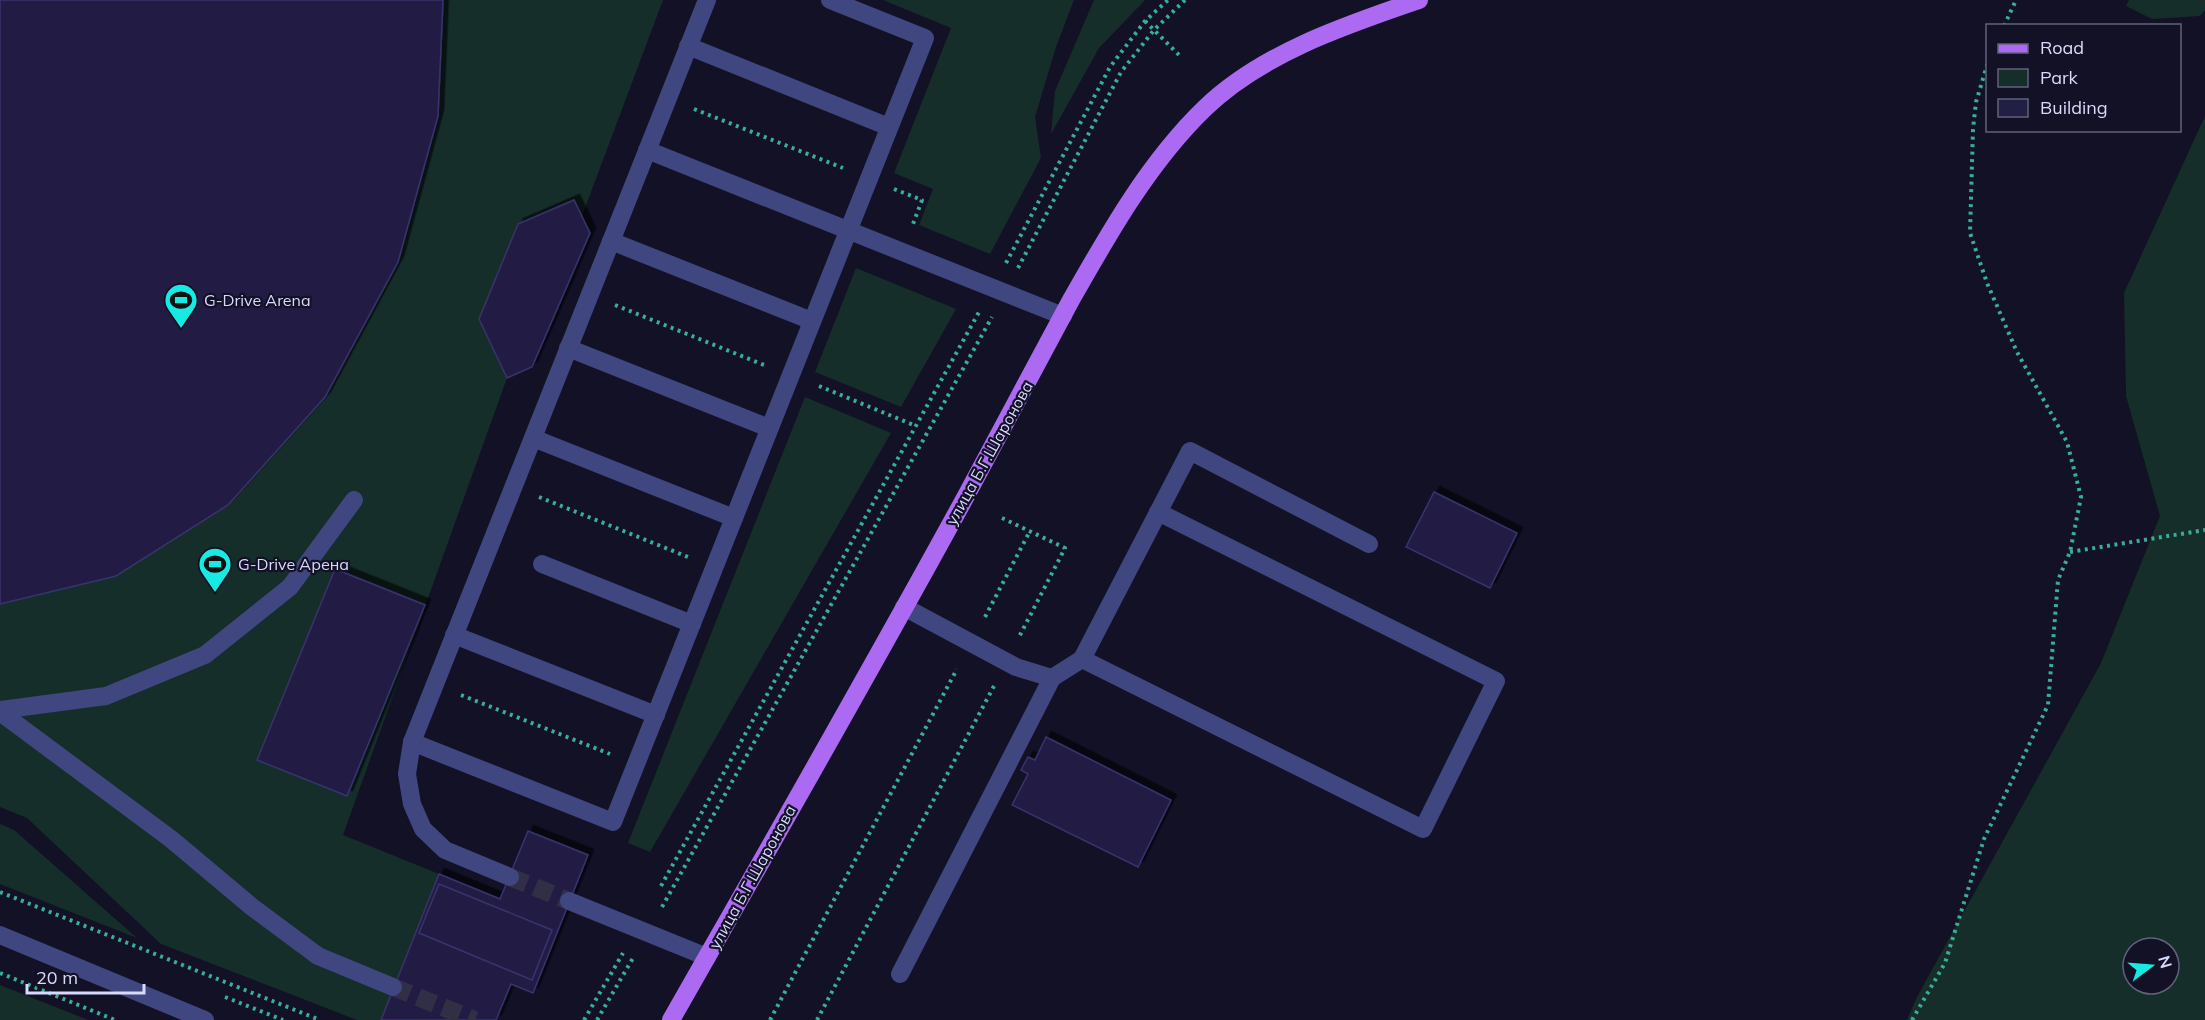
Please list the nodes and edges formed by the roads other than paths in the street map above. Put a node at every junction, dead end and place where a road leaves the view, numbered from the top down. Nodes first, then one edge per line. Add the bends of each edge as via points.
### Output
1 (707, 0) edge
2 (830, 0) edge
3 (1419, 0) edge
4 (688, 46) junction
5 (889, 127) junction
6 (647, 150) junction
7 (848, 230) junction
8 (611, 241) junction
9 (1063, 316) junction
10 (812, 321) junction
11 (568, 348) junction
12 (770, 428) junction
13 (533, 438) junction
14 (354, 500) dead end
15 (1158, 512) junction
16 (734, 518) junction
17 (1369, 544) dead end
18 (542, 564) dead end
19 (904, 607) junction
20 (692, 624) junction
21 (454, 635) junction
22 (1082, 659) junction
23 (1052, 678) junction
24 (0, 711) edge
25 (656, 716) junction
26 (412, 742) junction
27 (510, 877) tunnel mouth
28 (569, 901) tunnel mouth
29 (0, 935) edge
30 (707, 957) junction
31 (900, 974) dead end
32 (393, 987) tunnel mouth
33 (205, 1020) edge
34 (671, 1020) edge

1 - 4 street
2 - 5 street via 925,38
3 - 9 main road, улица Б.Г.Шаронова via 1318,38 1267,64 1206,106 1164,153 1124,211
4 - 5 street
4 - 6 street
5 - 7 street
6 - 7 street
6 - 8 street
7 - 9 street
7 - 10 street
8 - 10 street
8 - 11 street
9 - 19 main road, улица Б.Г.Шаронова
10 - 12 street
11 - 12 street
11 - 13 street
12 - 16 street
13 - 16 street
13 - 21 street
14 - 24 street via 290,587 205,655 106,696
15 - 17 street via 1190,452
15 - 22 street
15 - 22 street via 1496,681 1423,829
16 - 20 street
18 - 20 street
19 - 23 street via 1016,667
19 - 30 main road, улица Б.Г.Шаронова
20 - 25 street
21 - 25 street
21 - 26 street
22 - 23 street
23 - 31 street
24 - 32 street via 171,839 318,957
25 - 26 street via 613,822
26 - 27 street via 407,774 412,804 423,829 445,850
28 - 30 street
29 - 33 street
30 - 34 main road, улица Б.Г.Шаронова

